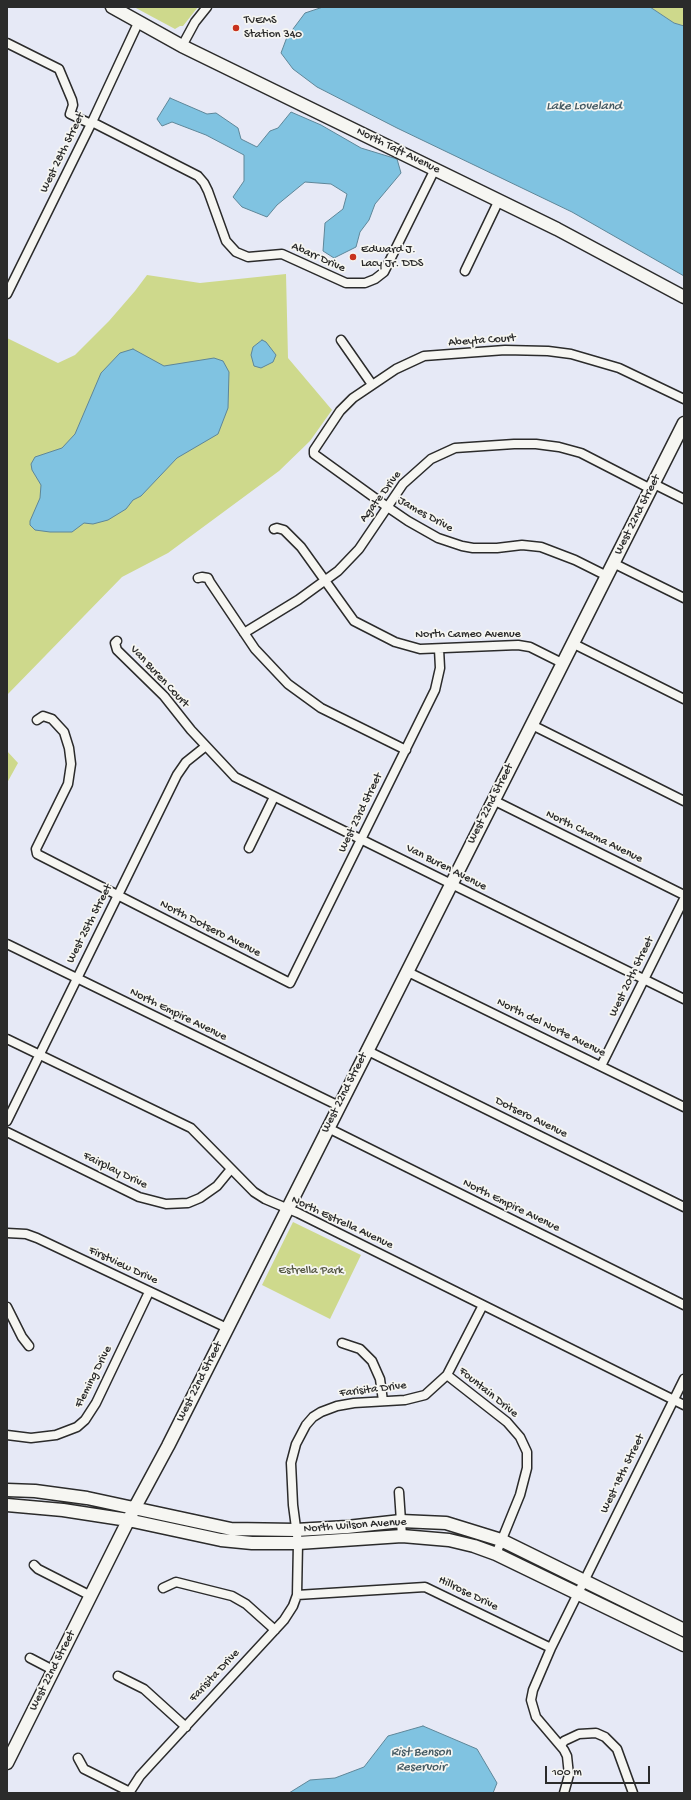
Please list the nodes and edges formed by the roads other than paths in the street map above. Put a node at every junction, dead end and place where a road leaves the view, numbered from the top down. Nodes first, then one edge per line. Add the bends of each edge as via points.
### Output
1 (112, 7) edge
2 (207, 7) edge
3 (139, 21) junction
4 (7, 43) edge
5 (182, 46) junction
6 (91, 123) junction
7 (435, 169) junction
8 (499, 200) junction
9 (465, 271) dead end
10 (7, 294) edge
11 (684, 297) edge
12 (341, 340) dead end
13 (372, 384) junction
14 (684, 400) edge
15 (684, 423) edge
16 (314, 454) joint
17 (653, 487) junction
18 (684, 499) edge
19 (386, 506) junction
20 (274, 529) dead end
21 (613, 563) junction
22 (606, 576) junction
23 (198, 578) dead end
24 (324, 581) junction
25 (684, 598) edge
26 (244, 633) junction
27 (117, 641) dead end
28 (572, 643) junction
29 (439, 649) junction
30 (562, 662) junction
31 (684, 699) edge
32 (37, 720) dead end
33 (532, 725) junction
34 (206, 746) junction
35 (406, 750) junction
36 (274, 797) junction
37 (493, 800) junction
38 (684, 801) edge
39 (362, 838) junction
40 (249, 848) dead end
41 (450, 884) junction
42 (684, 894) edge
43 (118, 895) junction
44 (684, 899) edge
45 (7, 944) edge
46 (406, 971) junction
47 (76, 978) junction
48 (644, 979) junction
49 (290, 983) joint
50 (684, 999) edge
51 (7, 1039) edge
52 (366, 1050) junction
53 (40, 1055) junction
54 (601, 1066) junction
55 (339, 1106) junction
56 (684, 1107) edge
57 (7, 1121) edge
58 (328, 1128) junction
59 (7, 1132) edge
60 (232, 1169) junction
61 (684, 1207) edge
62 (287, 1210) junction
63 (7, 1233) edge
64 (149, 1292) junction
65 (482, 1305) junction
66 (684, 1305) edge
67 (7, 1307) edge
68 (227, 1328) junction
69 (342, 1343) dead end
70 (29, 1346) dead end
71 (447, 1375) junction
72 (684, 1379) edge
73 (674, 1400) junction
74 (383, 1401) junction
75 (684, 1405) edge
76 (7, 1435) edge
77 (7, 1490) edge
78 (399, 1492) dead end
79 (7, 1504) edge
80 (134, 1509) junction
81 (128, 1520) junction
82 (401, 1521) junction
83 (296, 1530) junction
84 (402, 1536) junction
85 (501, 1540) junction
86 (298, 1543) junction
87 (496, 1554) junction
88 (34, 1564) dead end
89 (584, 1580) junction
90 (163, 1588) dead end
91 (578, 1594) junction
92 (91, 1596) junction
93 (297, 1596) junction
94 (275, 1630) junction
95 (684, 1630) edge
96 (684, 1645) edge
97 (551, 1648) junction
98 (30, 1658) dead end
99 (53, 1670) junction
100 (118, 1676) dead end
101 (186, 1727) junction
102 (561, 1746) junction
103 (78, 1758) dead end
104 (7, 1763) edge
105 (130, 1793) edge
106 (564, 1793) edge
107 (633, 1793) edge

1 - 3 main road, North Taft Avenue
2 - 5 street via 195,22
3 - 5 main road, North Taft Avenue
3 - 6 street, West 28th Street
4 - 6 street, Abarr Drive via 59,69 72,100 70,114
5 - 7 main road, North Taft Avenue
6 - 7 street, Abarr Drive via 198,176 208,191 226,241 236,252 248,257 282,254 346,283 365,283 384,272
6 - 10 street, West 28th Street
7 - 8 main road, North Taft Avenue
8 - 9 street
8 - 11 main road, North Taft Avenue
12 - 13 street
13 - 14 street, Abeyta Court via 424,356 505,350 548,351 571,354 632,373
13 - 16 street, Abeyta Court via 346,404 314,450
15 - 17 main road, West 22nd Street
16 - 19 street, James Drive
17 - 18 street, Agate Drive
17 - 19 street, Agate Drive via 571,450 536,444 455,448 431,458 403,484
17 - 21 main road, West 22nd Street
19 - 22 street, James Drive via 429,533 451,543 484,549 522,545 541,547
19 - 24 street, Agate Drive via 354,554
20 - 24 street, North Cameo Avenue via 280,528 289,534 311,560
21 - 22 main road, West 22nd Street
21 - 25 street
22 - 28 main road, West 22nd Street
23 - 26 street via 202,576 210,582
24 - 26 street, Agate Drive
24 - 29 street, North Cameo Avenue via 348,614 359,624 406,646
26 - 35 street via 266,662 302,695 331,713
27 - 34 street, Van Buren Court via 117,650 164,696
28 - 30 main road, West 22nd Street
28 - 31 street
29 - 30 street, North Cameo Avenue via 518,645 530,647
29 - 35 street, West 23rd Street via 440,668 434,690
30 - 33 main road, West 22nd Street
32 - 43 street, North Dotsero Avenue via 43,716 52,719 64,732 69,748 70,772 65,790 36,852
33 - 37 main road, West 22nd Street
33 - 38 street
34 - 36 street, Van Buren Avenue via 235,777
34 - 43 street, West 25th Street via 182,767
35 - 39 street, West 23rd Street
36 - 39 street, Van Buren Avenue
36 - 40 street
37 - 41 main road, West 22nd Street
37 - 42 street, North Chama Avenue
39 - 41 street, Van Buren Avenue
39 - 49 street, West 23rd Street
41 - 46 main road, West 22nd Street
41 - 48 street, Van Buren Avenue
43 - 47 street, West 25th Street
43 - 49 street, North Dotsero Avenue
44 - 48 street, West 20th Street
45 - 47 street, North Empire Avenue
46 - 52 main road, West 22nd Street
46 - 54 street, North del Norte Avenue
47 - 53 street, West 25th Street
47 - 55 street, North Empire Avenue
48 - 50 street, Van Buren Avenue
48 - 54 street, West 20th Street
51 - 53 street, North Estrella Avenue
52 - 55 main road, West 22nd Street
52 - 61 street, Dotsero Avenue
53 - 57 street, West 25th Street
53 - 60 street, North Estrella Avenue via 191,1128
54 - 56 street, North del Norte Avenue
55 - 58 main road, West 22nd Street
58 - 62 main road, West 22nd Street
58 - 66 street, North Empire Avenue
59 - 60 street, Fairplay Drive via 139,1197 166,1204 200,1198 217,1186
60 - 62 street, North Estrella Avenue via 264,1199
62 - 65 street, North Estrella Avenue via 297,1212
62 - 68 main road, West 22nd Street
63 - 64 street, Firstview Drive via 26,1234 37,1238
64 - 68 street, Firstview Drive
64 - 76 street, Fleming Drive via 96,1403 85,1420 77,1427 56,1435 31,1438
65 - 71 street, Farisita Drive
65 - 73 street, North Estrella Avenue
67 - 70 street
68 - 80 main road, West 22nd Street
69 - 74 street via 360,1349 372,1361 380,1378
71 - 74 street, Farisita Drive via 425,1395 405,1400
71 - 85 street, Fountain Drive via 507,1422 520,1437 527,1452 527,1468 522,1489
72 - 73 street, West 18th Street
73 - 75 street, North Estrella Avenue
73 - 89 street, West 18th Street
74 - 83 street, Farisita Drive via 337,1406 321,1412 306,1425 296,1444 291,1463
77 - 80 main road, North Wilson Avenue via 87,1498
78 - 82 street
79 - 81 main road, North Wilson Avenue
80 - 81 main road, West 22nd Street
80 - 83 main road, North Wilson Avenue via 231,1529
81 - 86 main road, North Wilson Avenue via 220,1540
81 - 92 main road, West 22nd Street
82 - 83 main road, North Wilson Avenue
82 - 84 street
82 - 85 main road, North Wilson Avenue via 446,1523
83 - 86 street, Farisita Drive
84 - 86 main road, North Wilson Avenue
84 - 87 main road, North Wilson Avenue via 449,1540
85 - 87 street, Fountain Drive
85 - 89 main road, North Wilson Avenue
86 - 93 street, Farisita Drive
87 - 91 main road, North Wilson Avenue
88 - 92 street via 38,1569
89 - 91 street, West 18th Street
89 - 95 main road, North Wilson Avenue
90 - 94 street via 176,1582 232,1596 246,1604
91 - 96 main road, North Wilson Avenue
91 - 97 street
92 - 99 main road, West 22nd Street
93 - 94 street, Farisita Drive
93 - 97 street, Hillrose Drive via 425,1587
94 - 101 street, Farisita Drive
97 - 102 street via 532,1690 531,1700 536,1717
98 - 99 street
99 - 104 main road, West 22nd Street
100 - 101 street via 144,1689
101 - 105 street, Farisita Drive via 140,1776
102 - 106 street via 567,1756 570,1770
102 - 107 street via 564,1741 579,1734 596,1733 605,1737 617,1749
103 - 105 street via 84,1769

